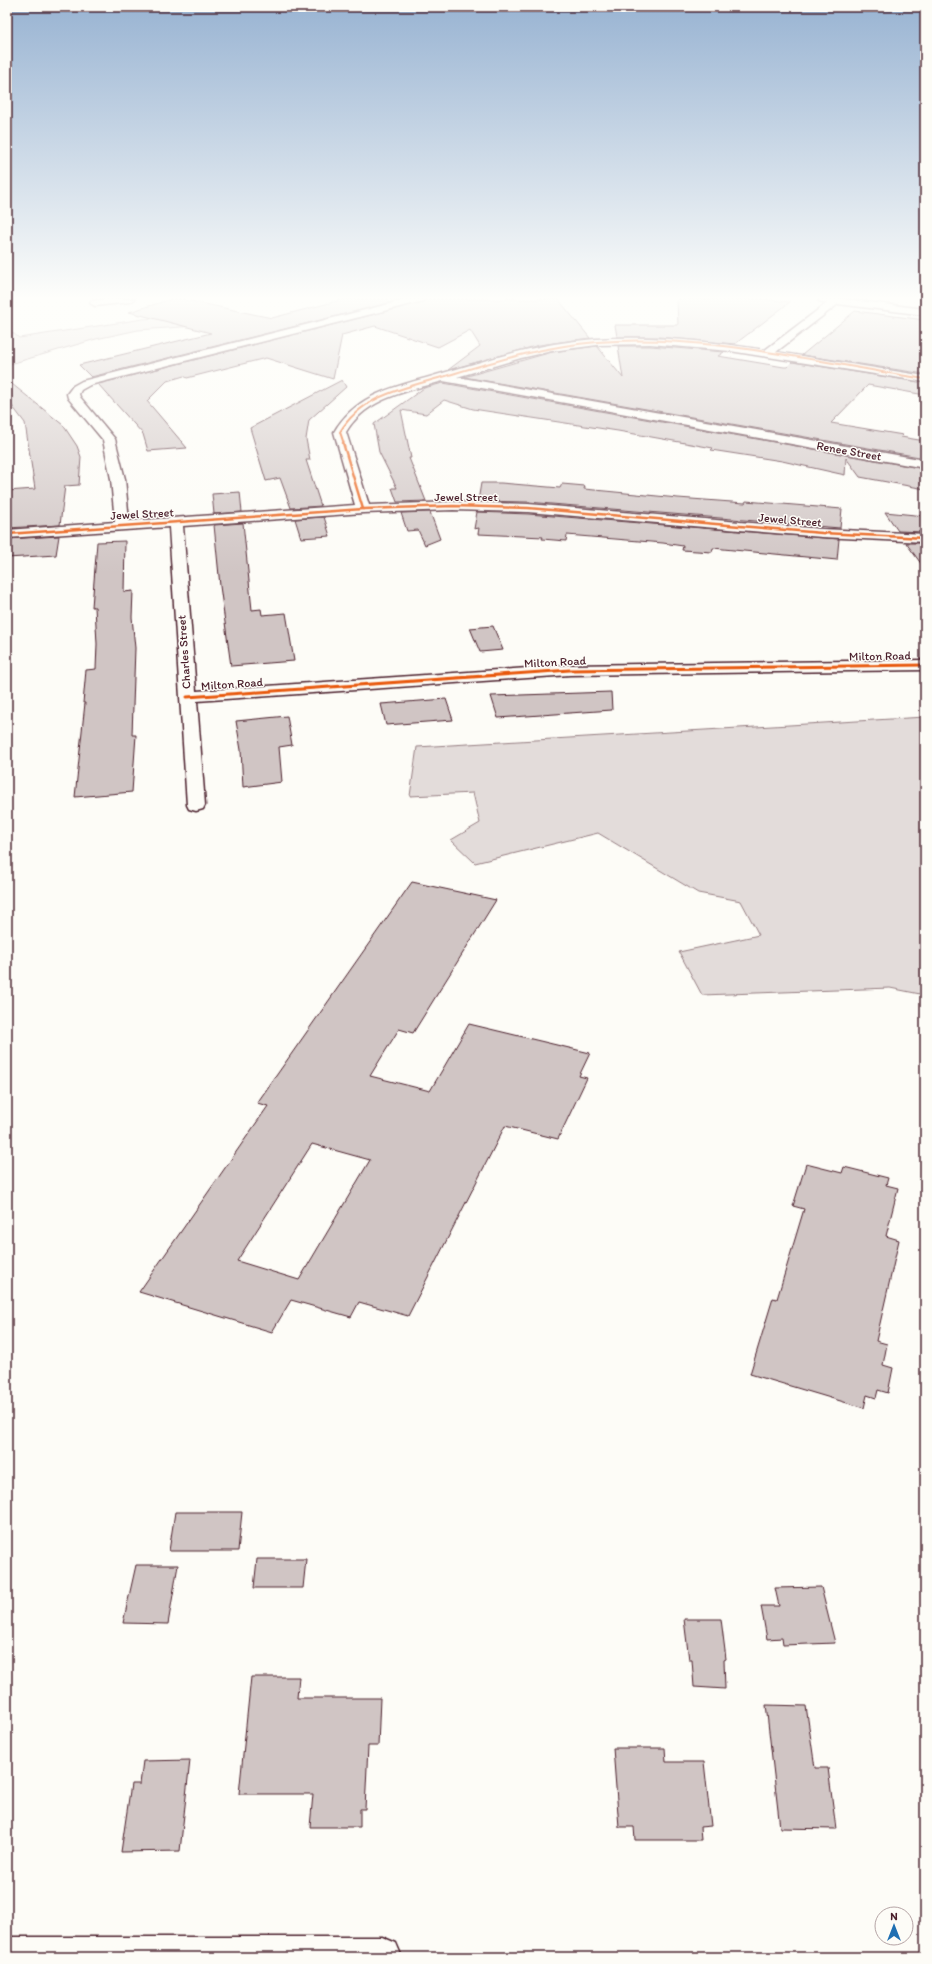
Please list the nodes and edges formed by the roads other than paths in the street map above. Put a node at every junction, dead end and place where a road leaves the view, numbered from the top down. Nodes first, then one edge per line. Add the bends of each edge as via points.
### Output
1 (75, 391) edge
2 (402, 391) edge
3 (514, 391) edge
4 (925, 464) edge
5 (362, 509) junction
6 (176, 522) junction
7 (122, 526) junction
8 (7, 534) edge
9 (925, 538) edge
10 (925, 665) edge
11 (187, 698) junction
12 (196, 805) dead end
13 (7, 1957) edge
14 (382, 1957) edge

1 - 7 street via 74,398 109,439 118,479
2 - 5 street via 363,406 351,416 340,432
3 - 4 street, Renee Street
5 - 6 street, Jewel Street
5 - 9 street, Jewel Street via 453,506 528,508 822,533
6 - 7 street, Jewel Street
6 - 11 street, Charles Street
7 - 8 street, Jewel Street
10 - 11 street, Milton Road via 570,670
11 - 12 street, Charles Street
13 - 14 street

